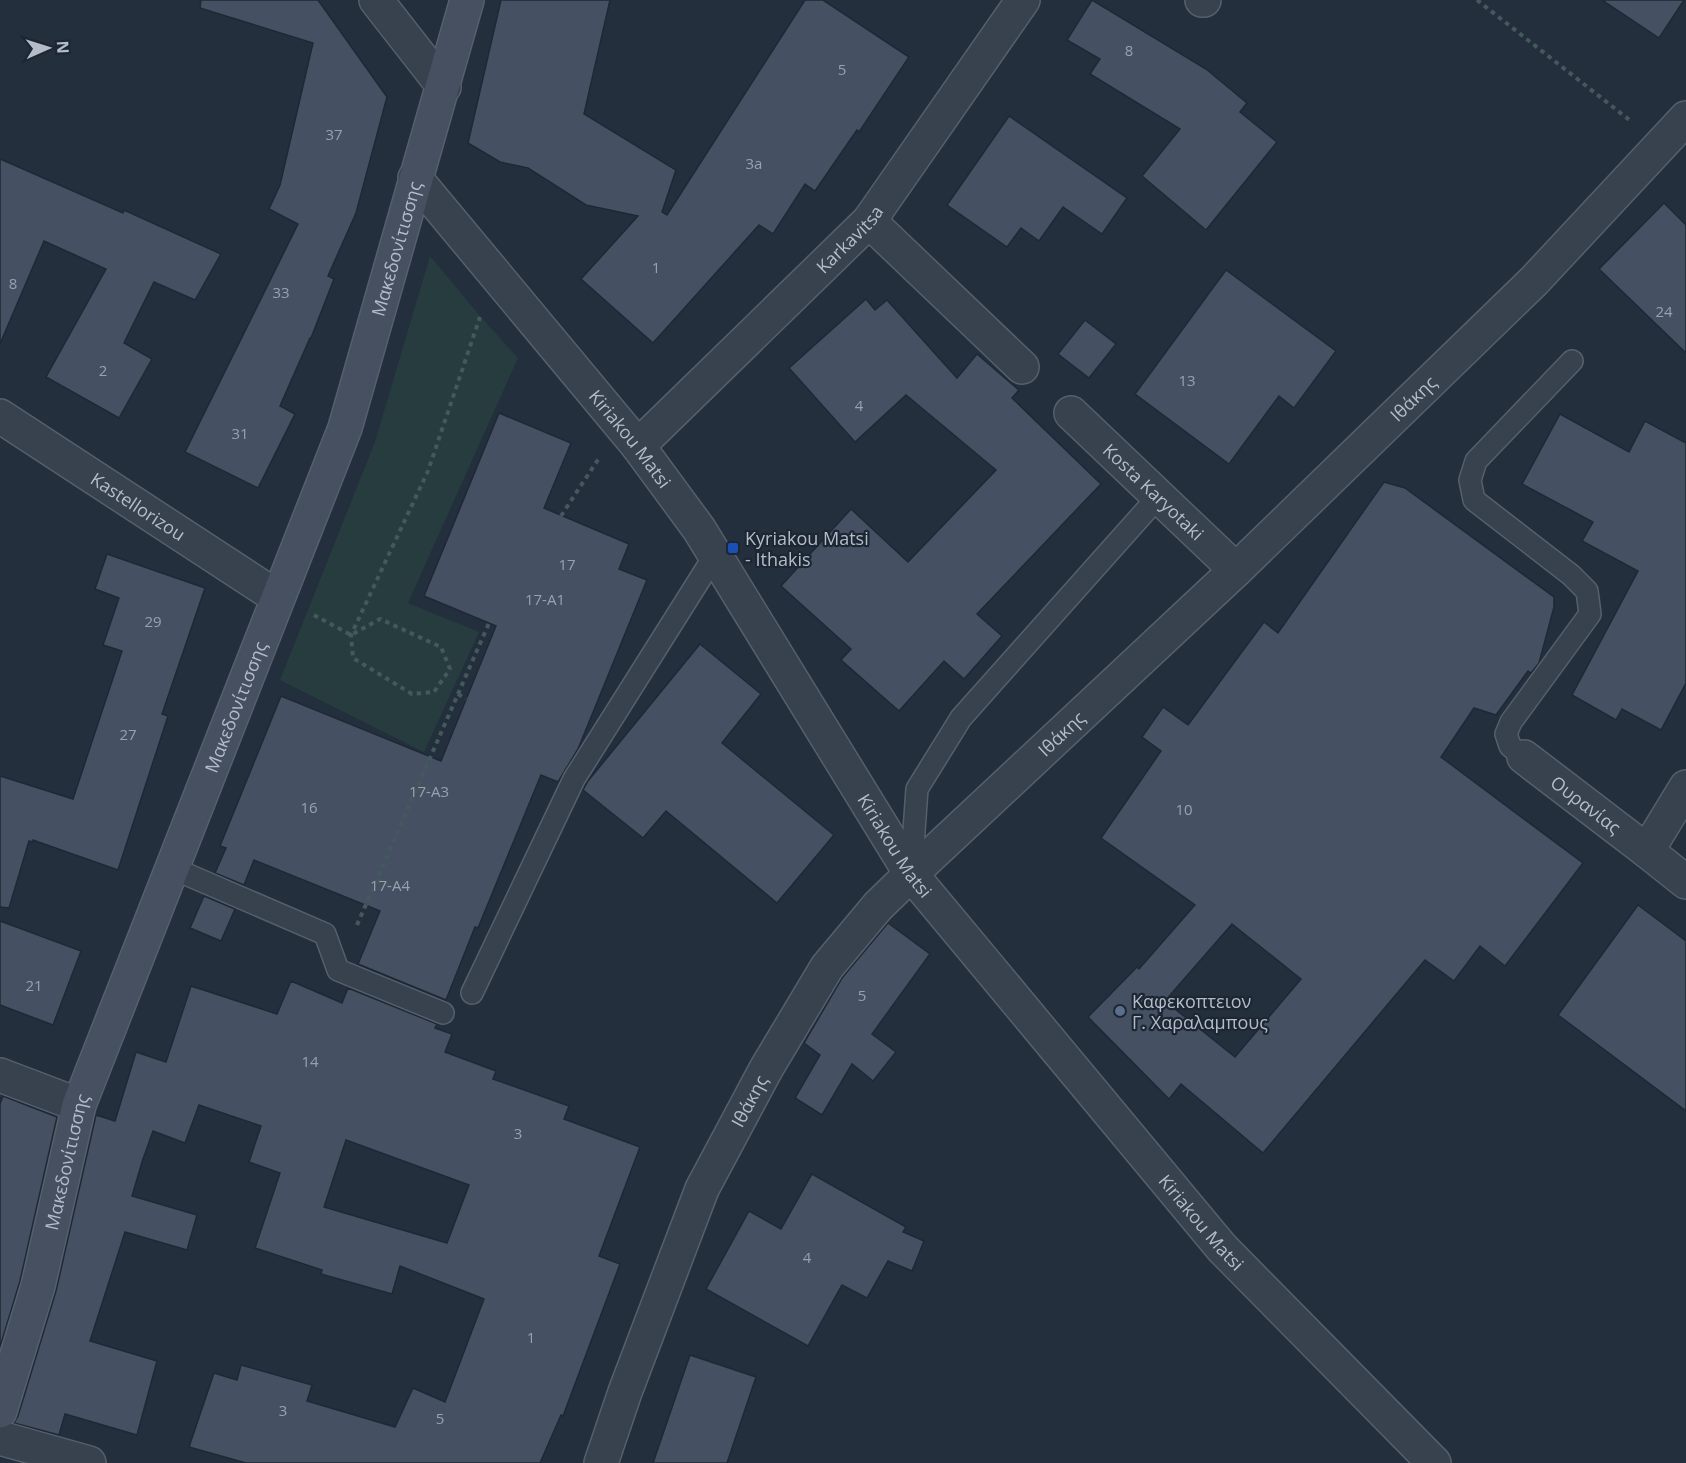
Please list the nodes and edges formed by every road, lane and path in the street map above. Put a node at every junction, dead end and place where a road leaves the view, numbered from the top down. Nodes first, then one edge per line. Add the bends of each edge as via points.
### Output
1 (375, 0) edge
2 (467, 0) edge
3 (1023, 0) edge
4 (1477, 0) edge
5 (444, 87) junction
6 (1686, 118) edge
7 (1660, 145) junction
8 (415, 178) junction
9 (868, 220) junction
10 (495, 274) junction
11 (1572, 361) dead end
12 (1022, 367) dead end
13 (1071, 414) dead end
14 (0, 416) edge
15 (629, 436) junction
16 (1158, 496) junction
17 (561, 516) dead end
18 (714, 555) junction
19 (1236, 570) junction
20 (278, 597) junction
21 (489, 623) dead end
22 (351, 634) junction
23 (458, 694) junction
24 (466, 699) dead end
25 (1524, 758) joint
26 (418, 787) junction
27 (1686, 787) edge
28 (429, 790) dead end
29 (1647, 851) junction
30 (172, 868) junction
31 (910, 874) junction
32 (377, 880) junction
33 (1686, 882) edge
34 (390, 885) dead end
35 (338, 970) junction
36 (472, 993) dead end
37 (443, 1013) dead end
38 (0, 1075) edge
39 (79, 1105) junction
40 (0, 1411) edge
41 (0, 1438) edge
42 (89, 1463) edge
43 (601, 1463) edge
44 (1434, 1463) edge

1 - 5 street
2 - 5 main road, Μακεδονίτισσης
3 - 9 street, Karkavitsa
4 - 7 path
5 - 8 main road, Μακεδονίτισσης
6 - 7 street, Ιθάκης
7 - 19 street, Ιθάκης via 1534,281
8 - 10 street, Kiriakou Matsi
8 - 20 main road, Μακεδονίτισσης via 345,428
9 - 12 street
9 - 15 street, Karkavitsa
10 - 15 street, Kiriakou Matsi
10 - 22 path via 428,471
11 - 25 lane via 1476,461 1470,480 1474,500 1587,591 1590,614 1506,734 1510,746
13 - 16 street, Kosta Karyotaki
14 - 20 street, Kastellorizou
15 - 17 path
15 - 18 street, Kiriakou Matsi
16 - 19 street, Kosta Karyotaki
16 - 31 lane via 961,718 917,789
18 - 31 street, Kiriakou Matsi
18 - 36 lane via 574,779
19 - 31 street, Ιθάκης
20 - 22 path
20 - 30 main road, Μακεδονίτισσης
21 - 23 path
22 - 22 path via 353,658 412,694 434,692 450,669 441,647 380,619
23 - 24 path
23 - 26 path
25 - 29 street, Ουρανίας
26 - 28 path
26 - 32 path
27 - 29 street
29 - 33 street, Ουρανίας
30 - 35 lane via 325,934
30 - 39 main road, Μακεδονίτισσης
31 - 43 street, Ιθάκης via 826,968 707,1179
31 - 44 street, Kiriakou Matsi via 1222,1248
32 - 34 path
32 - 35 path
35 - 37 lane
38 - 39 street
39 - 40 main road, Μακεδονίτισσης via 38,1286
41 - 42 street

